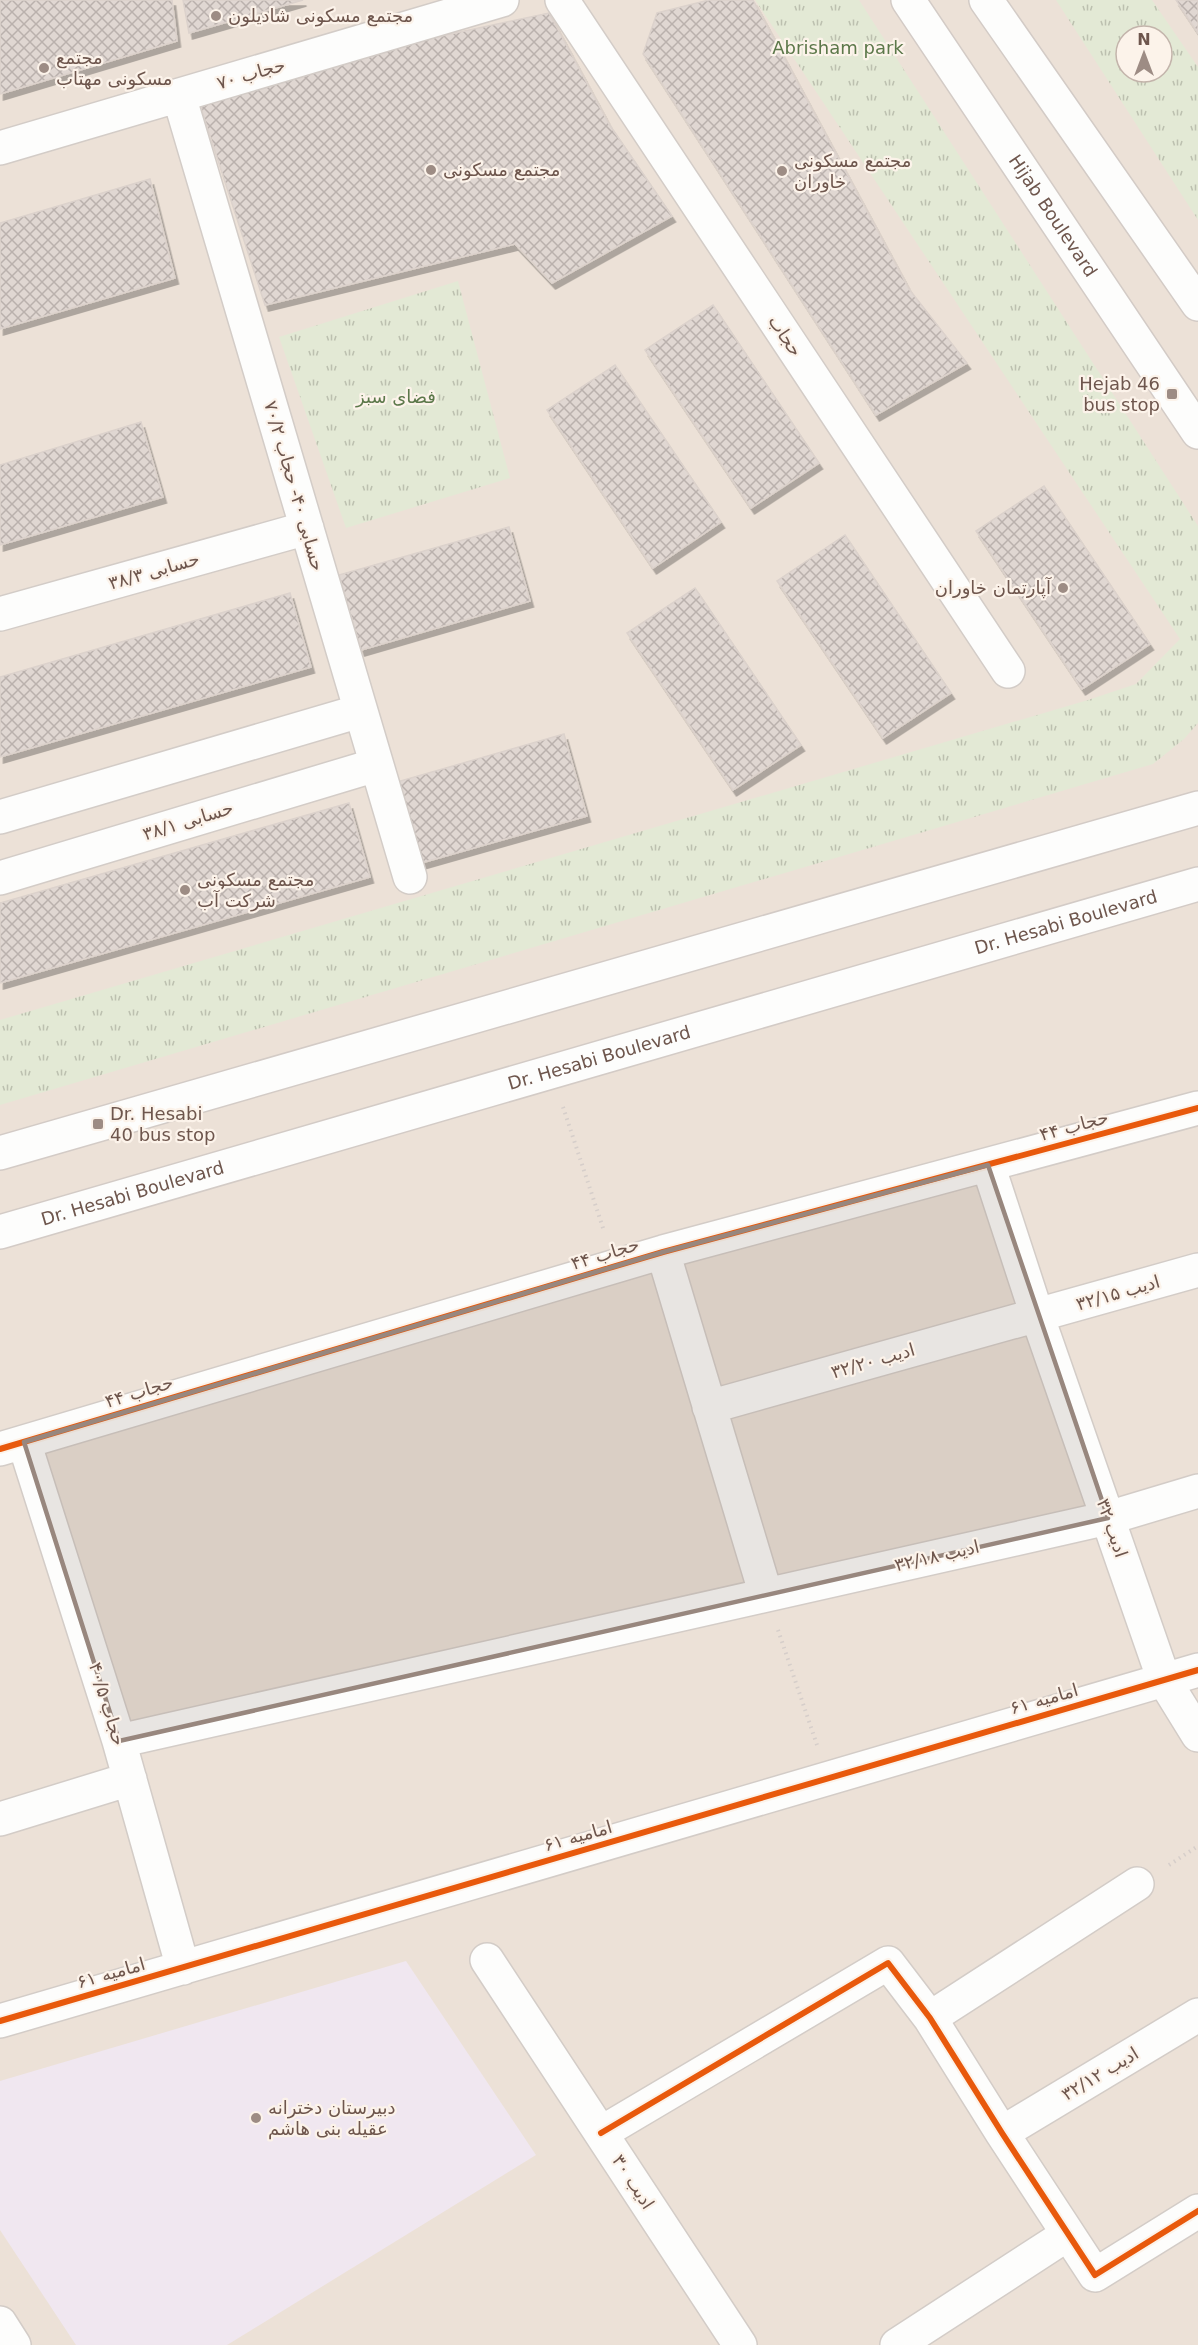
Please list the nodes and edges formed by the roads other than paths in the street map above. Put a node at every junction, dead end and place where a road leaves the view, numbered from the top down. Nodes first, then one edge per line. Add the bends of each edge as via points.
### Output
1 (502, 0) edge
2 (562, 0) edge
3 (908, 0) edge
4 (986, 0) edge
5 (178, 96) junction
6 (0, 148) edge
7 (1198, 304) edge
8 (1198, 432) edge
9 (307, 528) junction
10 (0, 614) edge
11 (1008, 671) dead end
12 (360, 711) junction
13 (376, 765) junction
14 (1198, 808) edge
15 (0, 817) edge
16 (0, 878) edge
17 (410, 878) dead end
18 (1198, 884) edge
19 (1198, 1108) edge
20 (0, 1153) edge
21 (988, 1165) junction
22 (0, 1232) edge
23 (663, 1252) junction
24 (1198, 1270) edge
25 (1037, 1315) junction
26 (709, 1407) junction
27 (12, 1445) edge
28 (1198, 1491) edge
29 (1108, 1518) junction
30 (766, 1595) junction
31 (1198, 1670) edge
32 (1164, 1680) junction
33 (1198, 1735) edge
34 (119, 1741) junction
35 (130, 1779) junction
36 (0, 1819) edge
37 (1137, 1884) dead end
38 (487, 1960) dead end
39 (183, 1968) junction
40 (1198, 2015) edge
41 (930, 2018) junction
42 (0, 2021) edge
43 (601, 2133) junction
44 (1002, 2133) junction
45 (1198, 2211) edge
46 (1068, 2234) junction
47 (0, 2323) edge
48 (14, 2345) edge
49 (740, 2345) edge
50 (897, 2345) edge

1 - 5 street, حجاب ۷۰
2 - 11 street, حجاب
3 - 8 street, Hijab Boulevard
4 - 7 street
5 - 6 street, حجاب ۷۰
5 - 9 street, حسابی ۴۰- حجاب ۷۰/۲
9 - 10 street, حسابی ۳۸/۳
9 - 12 street, حسابی ۴۰- حجاب ۷۰/۲
12 - 13 street, حسابی ۴۰- حجاب ۷۰/۲
12 - 15 street
13 - 16 street, حسابی ۳۸/۱
13 - 17 street, حسابی ۴۰- حجاب ۷۰/۲
14 - 20 street
18 - 22 street, Dr. Hesabi Boulevard
19 - 21 street, حجاب ۴۴
21 - 23 street, حجاب ۴۴
21 - 25 street, ادیب ۳۲
23 - 26 street
23 - 27 street, حجاب ۴۴
24 - 25 street, ادیب ۳۲/۱۵
25 - 26 street, ادیب ۳۲/۲۰
25 - 29 street, ادیب ۳۲
26 - 30 street
27 - 34 street, حجاب ۴۰/۵
28 - 29 street, ادیب ۳۲/۱۸
29 - 30 street, ادیب ۳۲/۱۸
29 - 32 street, ادیب ۳۲
30 - 34 street, ادیب ۳۲/۱۸
31 - 32 street, امامیه ۶۱
32 - 33 street, ادیب ۳۲
32 - 39 street, امامیه ۶۱
34 - 35 street, حجاب ۴۰/۵
35 - 36 street
35 - 39 street, حجاب ۴۰/۵
37 - 41 street
38 - 43 street, ادیب ۳۰
39 - 42 street, امامیه ۶۱
40 - 44 street, ادیب ۳۲/۱۲
41 - 43 street via 888,1963
41 - 44 street
43 - 49 street, ادیب ۳۰
44 - 46 street
45 - 46 street via 1095,2275
46 - 50 street
47 - 48 street

